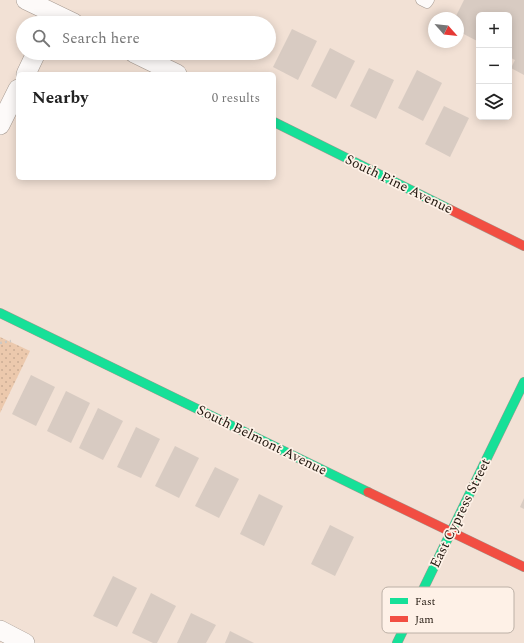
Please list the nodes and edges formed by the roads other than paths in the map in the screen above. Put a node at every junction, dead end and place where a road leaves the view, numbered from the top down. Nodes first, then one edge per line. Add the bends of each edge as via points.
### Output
1 (26, 0) edge
2 (421, 0) edge
3 (429, 0) edge
4 (56, 12) edge
5 (33, 60) edge
6 (148, 60) edge
7 (27, 72) edge
8 (173, 72) edge
9 (16, 93) edge
10 (276, 123) edge
11 (0, 125) edge
12 (524, 246) edge
13 (0, 313) edge
14 (524, 382) edge
15 (452, 531) junction
16 (524, 567) edge
17 (424, 587) edge
18 (0, 630) edge
19 (402, 633) edge
20 (25, 643) edge
21 (397, 643) edge

1 - 4 street
2 - 3 lane via 427,3
5 - 7 street
6 - 8 street
9 - 11 street
10 - 12 street, South Pine Avenue
13 - 15 street, South Belmont Avenue
14 - 15 street, East Cypress Street
15 - 16 street, South Belmont Avenue
15 - 17 street, East Cypress Street
18 - 20 street
19 - 21 street, East Cypress Street

